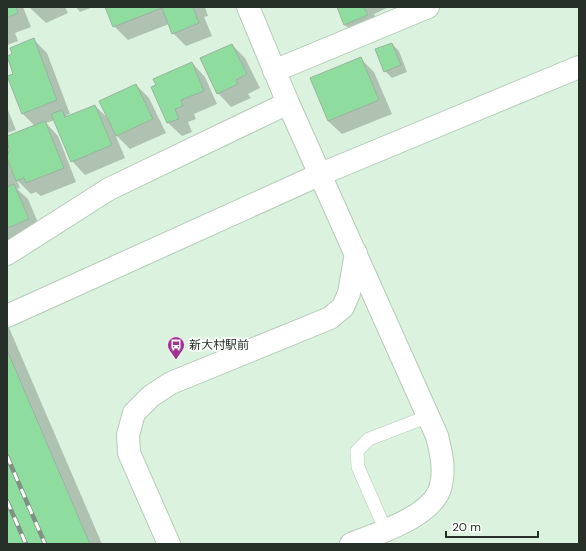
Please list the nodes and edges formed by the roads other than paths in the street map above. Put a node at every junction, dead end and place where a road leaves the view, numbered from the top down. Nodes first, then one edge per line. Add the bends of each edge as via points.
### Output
1 (248, 7) edge
2 (422, 8) edge
3 (579, 67) edge
4 (274, 71) junction
5 (288, 103) junction
6 (321, 174) junction
7 (356, 253) junction
8 (7, 254) edge
9 (7, 316) edge
10 (429, 416) junction
11 (385, 529) junction
12 (169, 544) edge
13 (352, 544) edge

1 - 4 street
2 - 4 street
3 - 6 street
4 - 5 street
5 - 6 street
5 - 8 street via 109,189
6 - 7 street
6 - 9 street
7 - 10 street
7 - 12 street via 349,293 343,307 330,318 171,383 151,396 134,413 128,435 129,453
10 - 11 street via 438,436 443,461 441,486 431,503 416,516
10 - 11 lane via 369,439 357,451 358,468
11 - 13 street

